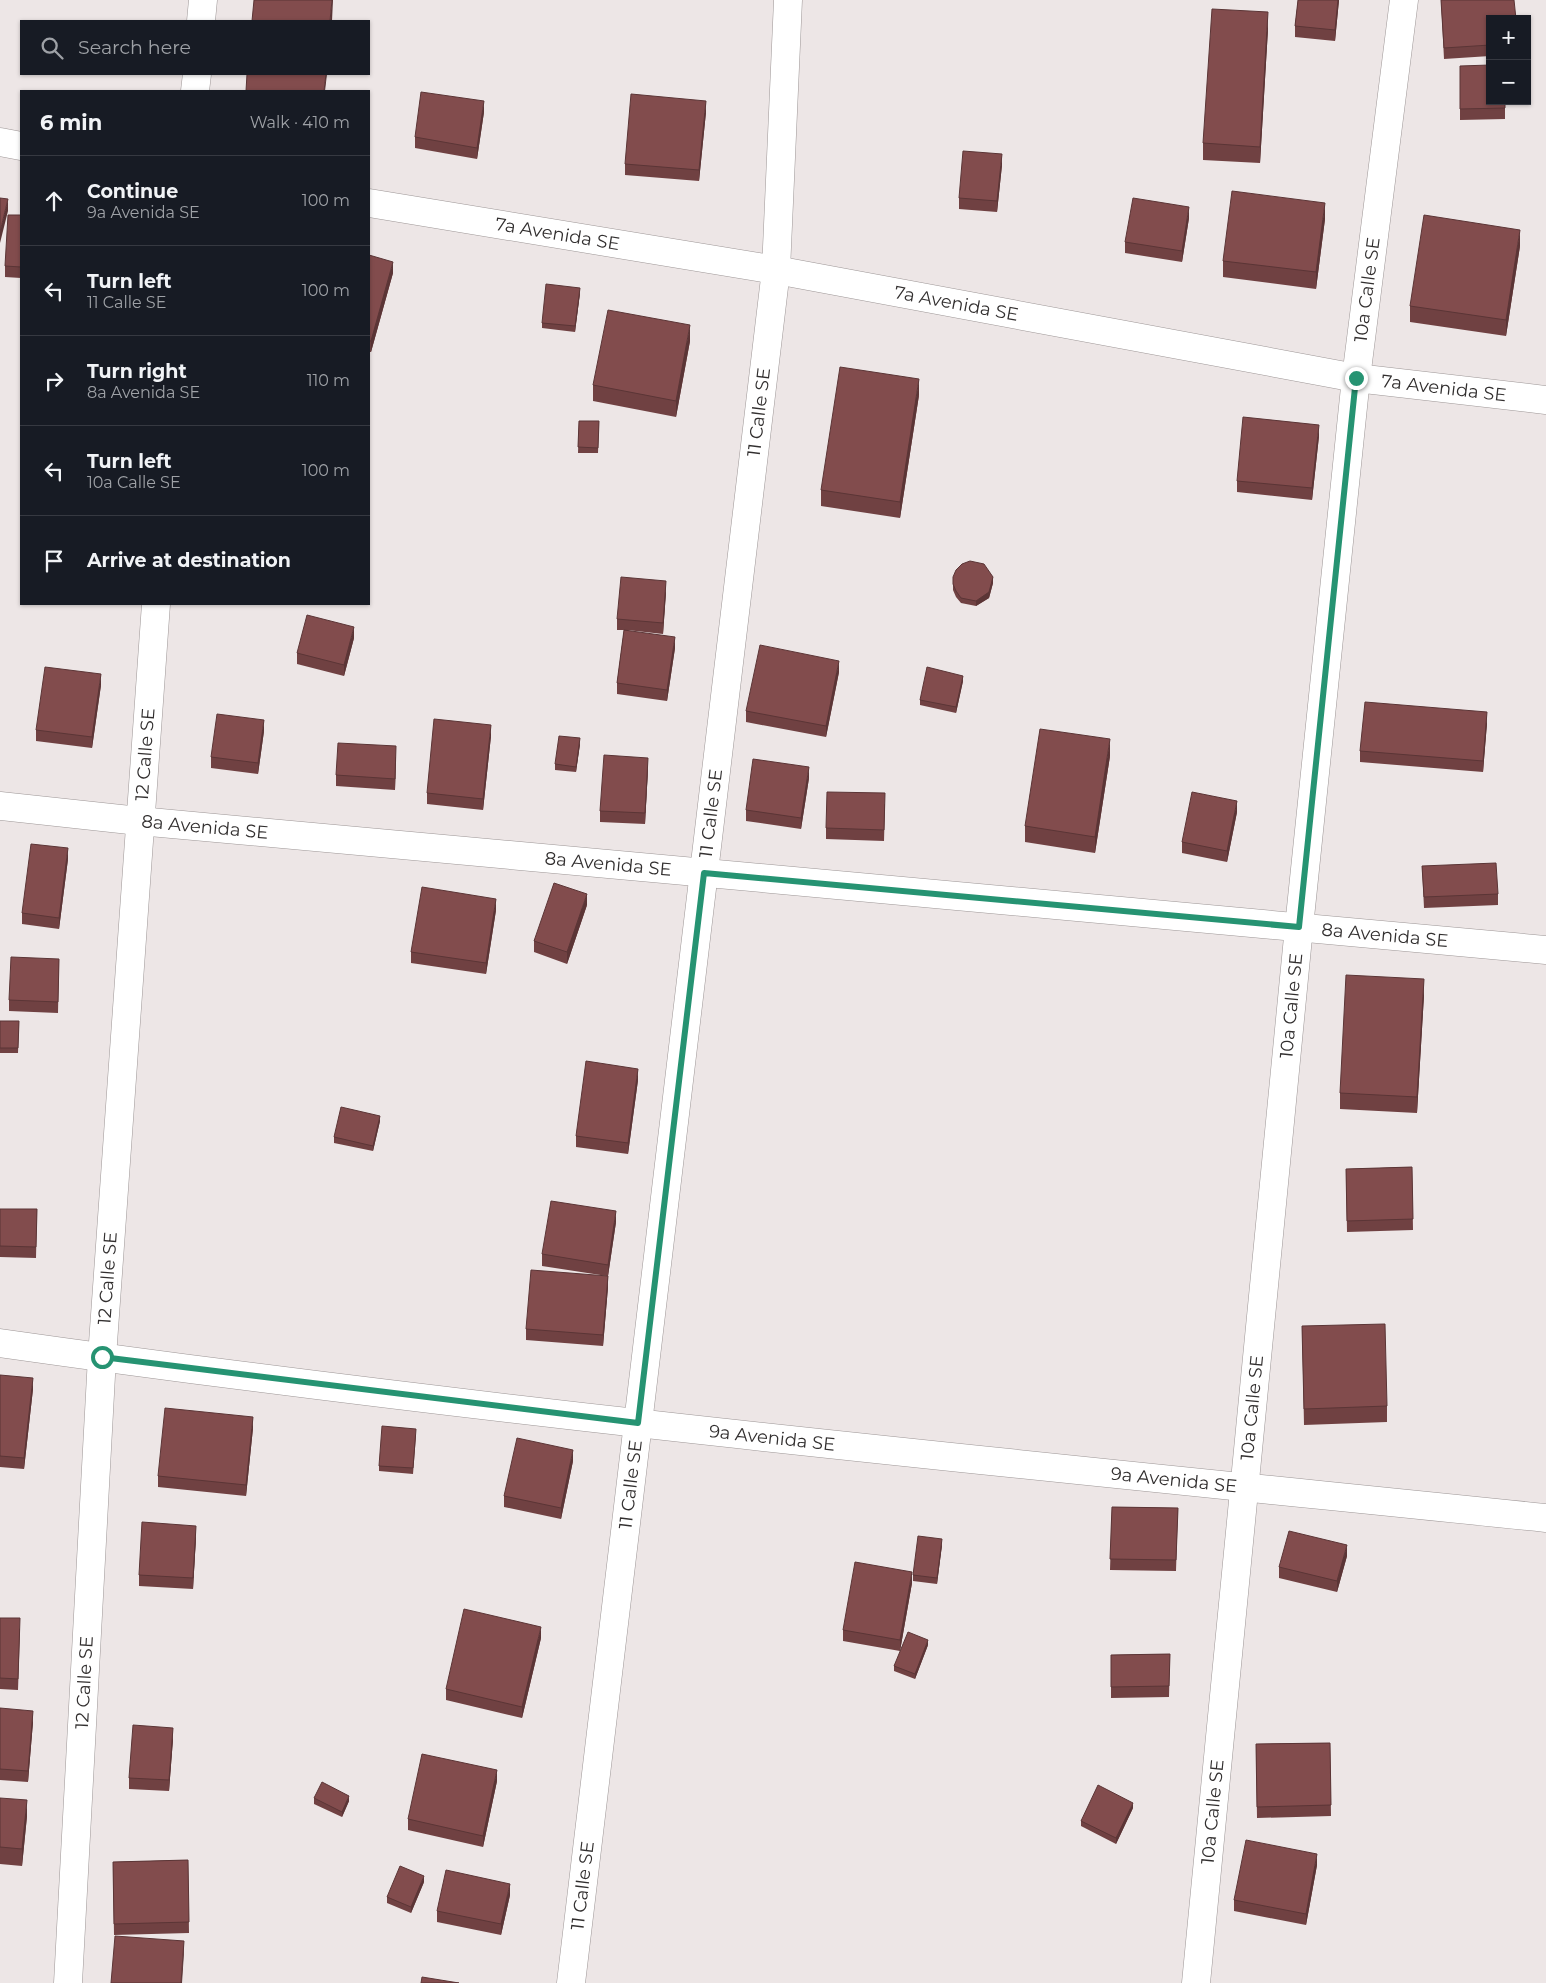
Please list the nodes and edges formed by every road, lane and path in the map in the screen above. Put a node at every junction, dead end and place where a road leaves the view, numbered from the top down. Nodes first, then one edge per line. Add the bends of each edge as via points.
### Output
1 (203, 0) edge
2 (788, 0) edge
3 (1404, 0) edge
4 (201, 20) edge
5 (197, 75) edge
6 (195, 90) edge
7 (0, 142) edge
8 (20, 146) edge
9 (370, 203) edge
10 (776, 270) junction
11 (1356, 378) junction
12 (1546, 400) edge
13 (156, 605) edge
14 (0, 806) edge
15 (139, 821) junction
16 (704, 873) junction
17 (1299, 927) junction
18 (1546, 950) edge
19 (0, 1343) edge
20 (102, 1357) junction
21 (638, 1423) junction
22 (1245, 1487) junction
23 (1546, 1518) edge
24 (68, 1983) edge
25 (571, 1983) edge
26 (1196, 1983) edge

1 - 4 street
2 - 10 street, 11 Calle SE
3 - 11 street, 10a Calle SE
5 - 6 street
7 - 8 street
9 - 10 street, 7a Avenida SE
10 - 11 street, 7a Avenida SE
10 - 16 street, 11 Calle SE
11 - 12 street, 7a Avenida SE
11 - 17 street, 10a Calle SE
13 - 15 street, 12 Calle SE
14 - 15 street, 8a Avenida SE
15 - 16 street, 8a Avenida SE
15 - 20 street, 12 Calle SE
16 - 17 street, 8a Avenida SE
16 - 21 street, 11 Calle SE
17 - 18 street, 8a Avenida SE
17 - 22 street, 10a Calle SE
19 - 20 street, 9a Avenida SE
20 - 21 street, 9a Avenida SE
20 - 24 street, 12 Calle SE
21 - 22 street, 9a Avenida SE
21 - 25 street, 11 Calle SE
22 - 23 street, 9a Avenida SE
22 - 26 street, 10a Calle SE

